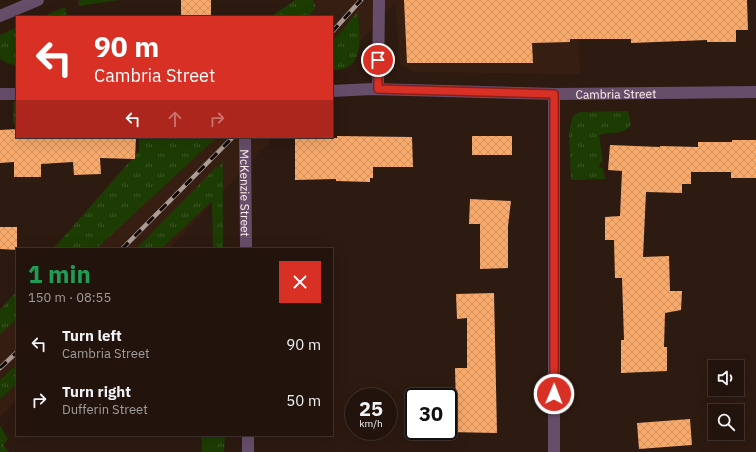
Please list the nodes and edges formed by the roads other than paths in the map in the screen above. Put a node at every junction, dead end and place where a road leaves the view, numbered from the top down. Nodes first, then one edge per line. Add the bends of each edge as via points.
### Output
1 (38, 0) edge
2 (379, 0) edge
3 (0, 16) edge
4 (378, 89) junction
5 (333, 91) edge
6 (756, 92) edge
7 (0, 94) edge
8 (16, 94) edge
9 (554, 94) junction
10 (245, 138) edge
11 (246, 248) edge
12 (248, 436) edge
13 (248, 452) edge
14 (554, 452) edge

1 - 3 street
2 - 4 street
4 - 5 street, Cambria Street
4 - 9 street, Cambria Street
6 - 9 street, Cambria Street
7 - 8 street
9 - 14 street
10 - 11 street, McKenzie Street
12 - 13 street

